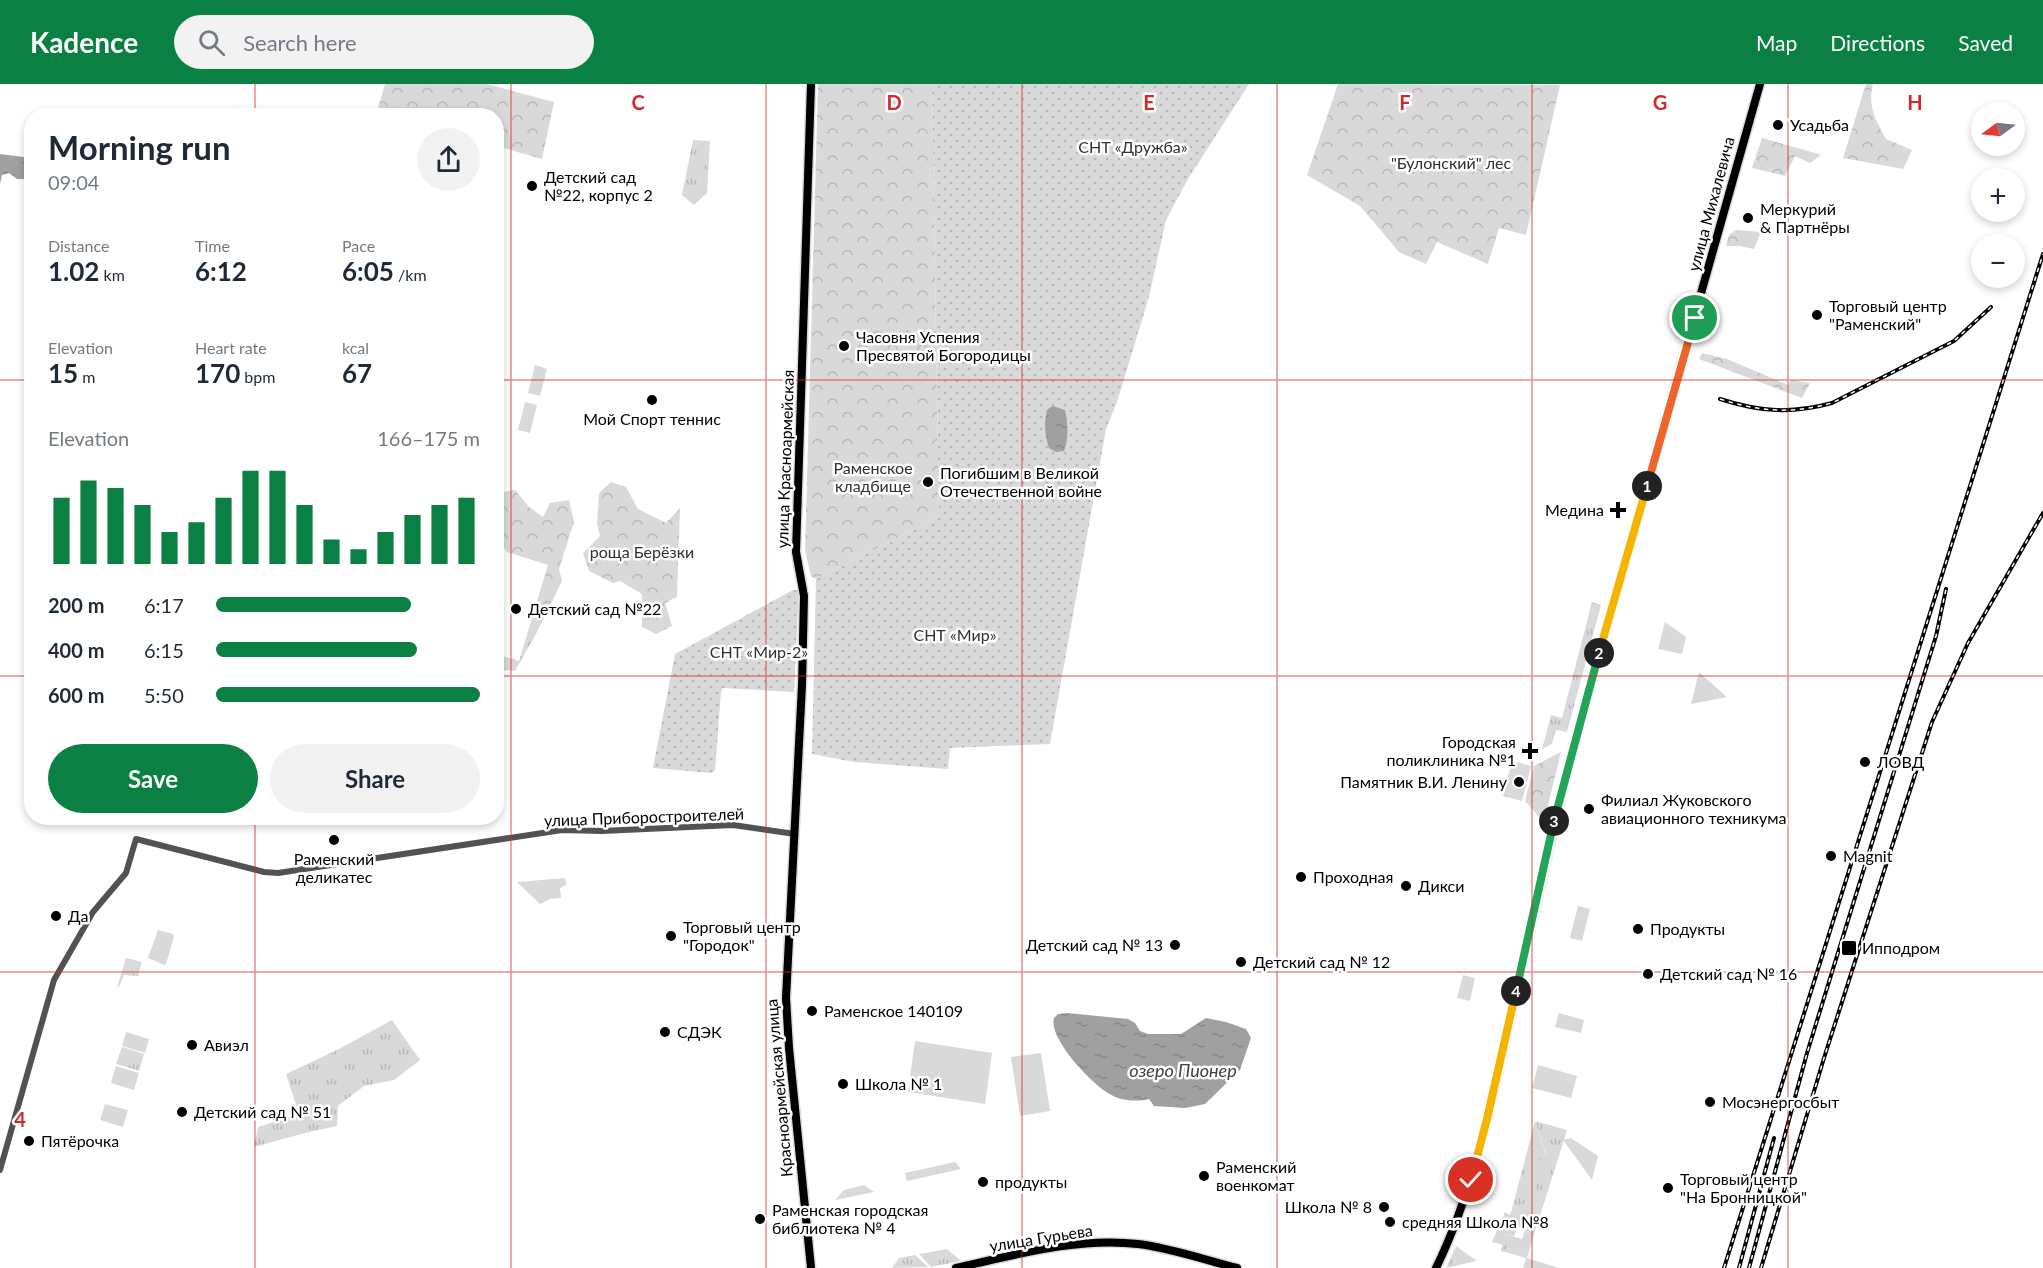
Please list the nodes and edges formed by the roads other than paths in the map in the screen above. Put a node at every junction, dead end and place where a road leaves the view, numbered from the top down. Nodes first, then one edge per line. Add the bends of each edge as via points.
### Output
1 (811, 84) edge
2 (1760, 84) edge
3 (795, 834) junction
4 (0, 1170) edge
5 (811, 1268) edge
6 (956, 1268) edge
7 (1237, 1268) edge
8 (1436, 1268) edge

1 - 3 main road, улица Красноармейская via 797,524 797,559 804,596
2 - 8 main road, улица Михалевича via 1574,744 1473,1174 1457,1223
3 - 4 street, улица Приборостроителей via 733,825 562,830 278,873 137,842 126,873 93,912 54,980
3 - 5 main road, Красноармейская улица via 786,1008
6 - 7 main road, улица Гурьева via 1046,1249 1107,1243 1139,1244

